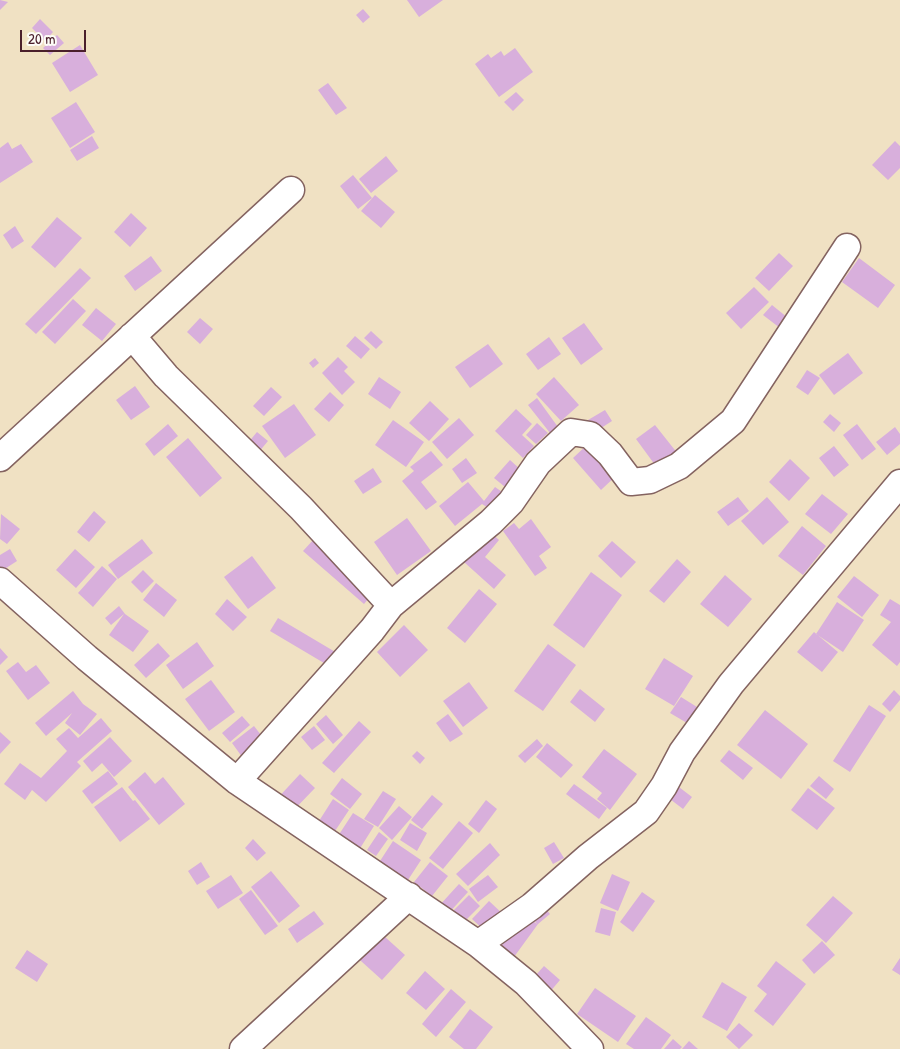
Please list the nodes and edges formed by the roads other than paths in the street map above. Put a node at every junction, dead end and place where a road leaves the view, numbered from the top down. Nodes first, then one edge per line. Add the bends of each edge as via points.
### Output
1 (291, 190) dead end
2 (847, 247) dead end
3 (132, 336) junction
4 (0, 458) edge
5 (900, 483) edge
6 (0, 581) edge
7 (391, 604) junction
8 (237, 781) junction
9 (409, 896) junction
10 (478, 944) junction
11 (243, 1049) edge
12 (590, 1049) edge

1 - 3 street
2 - 7 street via 733,421 679,466 650,480 632,482 590,436 571,432 538,463 511,502 491,522
3 - 4 street
3 - 7 street via 166,376 296,502
5 - 10 street via 731,684 682,752 646,812 532,906
6 - 8 street via 87,658
7 - 8 street via 372,630
8 - 9 street
9 - 10 street
9 - 11 street
10 - 12 street via 526,983

